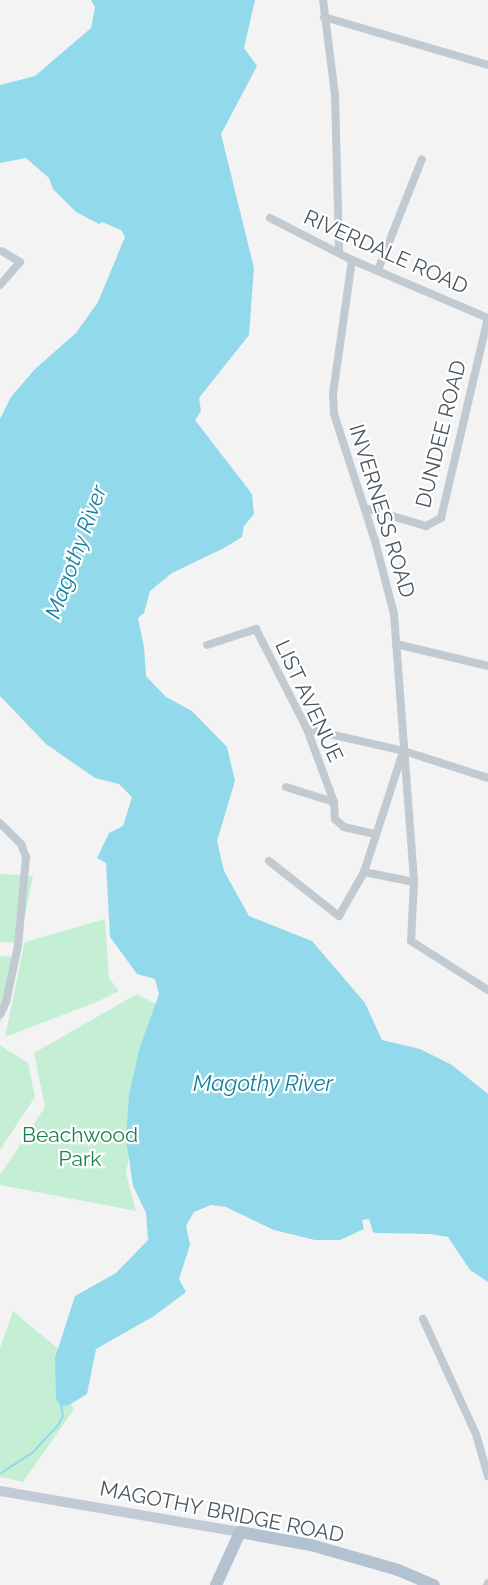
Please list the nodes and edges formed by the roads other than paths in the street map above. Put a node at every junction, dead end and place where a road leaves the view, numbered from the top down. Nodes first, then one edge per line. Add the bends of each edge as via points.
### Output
1 (323, 0) edge
2 (324, 17) junction
3 (488, 65) edge
4 (422, 159) dead end
5 (270, 218) dead end
6 (2, 251) dead end
7 (339, 253) junction
8 (352, 260) junction
9 (378, 270) junction
10 (0, 285) edge
11 (488, 317) edge
12 (365, 508) junction
13 (396, 644) junction
14 (207, 645) dead end
15 (488, 666) edge
16 (307, 729) junction
17 (404, 751) junction
18 (488, 778) edge
19 (286, 787) dead end
20 (334, 802) junction
21 (0, 823) edge
22 (375, 834) junction
23 (269, 861) dead end
24 (364, 872) junction
25 (414, 882) junction
26 (488, 990) edge
27 (0, 1015) edge
28 (423, 1319) dead end
29 (488, 1476) edge
30 (0, 1491) edge
31 (240, 1532) junction
32 (216, 1585) edge
33 (434, 1585) edge

1 - 2 street
2 - 3 street
2 - 7 street via 335,95
4 - 9 street
5 - 7 street, RIVERDALE ROAD
6 - 10 street via 20,262
7 - 8 street, RIVERDALE ROAD
8 - 9 street, RIVERDALE ROAD
8 - 12 street, INVERNESS ROAD via 333,394 338,430
9 - 11 street, RIVERDALE ROAD
11 - 12 street, DUNDEE ROAD via 441,519 426,526
12 - 13 street, INVERNESS ROAD via 394,614
13 - 15 street
13 - 17 street, INVERNESS ROAD
14 - 16 street, LIST AVENUE via 256,629
16 - 17 street
16 - 20 street, LIST AVENUE
17 - 18 street
17 - 22 street
17 - 25 street, INVERNESS ROAD
19 - 20 street
20 - 22 street, LIST AVENUE via 338,824
21 - 27 street via 21,844 26,857 18,946
22 - 24 street
23 - 24 street via 339,916
24 - 25 street
25 - 26 street, INVERNESS ROAD via 411,941
28 - 29 street via 476,1434
30 - 31 main road, MAGOTHY BRIDGE ROAD
31 - 32 main road
31 - 33 main road, MAGOTHY BRIDGE ROAD via 311,1545 398,1570

